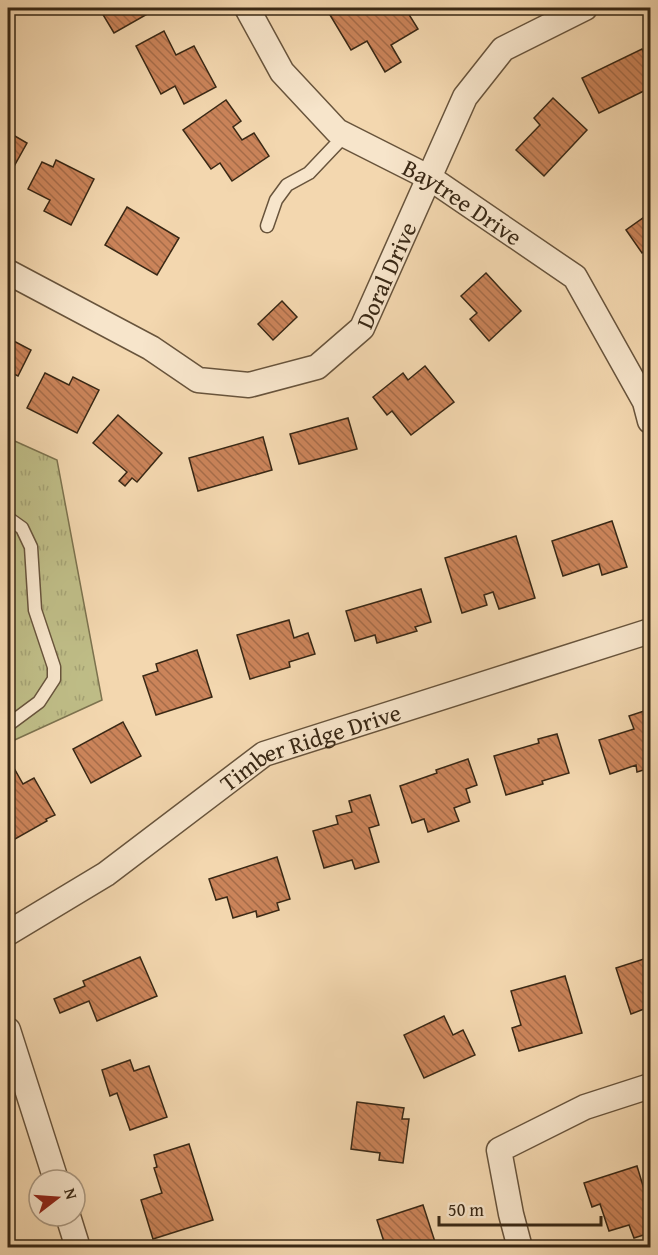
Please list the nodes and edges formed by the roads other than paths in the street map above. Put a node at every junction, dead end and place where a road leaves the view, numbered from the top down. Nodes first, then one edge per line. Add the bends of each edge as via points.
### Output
1 (247, 8) edge
2 (585, 8) edge
3 (345, 135) junction
4 (430, 178) junction
5 (267, 226) dead end
6 (8, 272) edge
7 (651, 421) edge
8 (8, 518) edge
9 (651, 631) edge
10 (8, 725) edge
11 (8, 933) edge
12 (8, 1030) edge
13 (651, 1086) edge
14 (52, 1168) edge
15 (72, 1228) edge
16 (78, 1248) edge
17 (520, 1248) edge

1 - 3 street, Baytree Drive via 282,72
2 - 4 street, Doral Drive via 503,49 465,97
3 - 4 street, Baytree Drive
3 - 5 lane via 309,172 287,185 276,200
4 - 6 street, Doral Drive via 362,328 317,367 249,385 198,380 151,348
4 - 7 street, Baytree Drive via 575,277 645,402
8 - 10 lane via 22,528 31,547 36,610 54,667 54,679 39,702
9 - 11 street, Timber Ridge Drive via 264,754 106,874
12 - 14 street
13 - 17 street via 585,1107 499,1150
15 - 16 street

